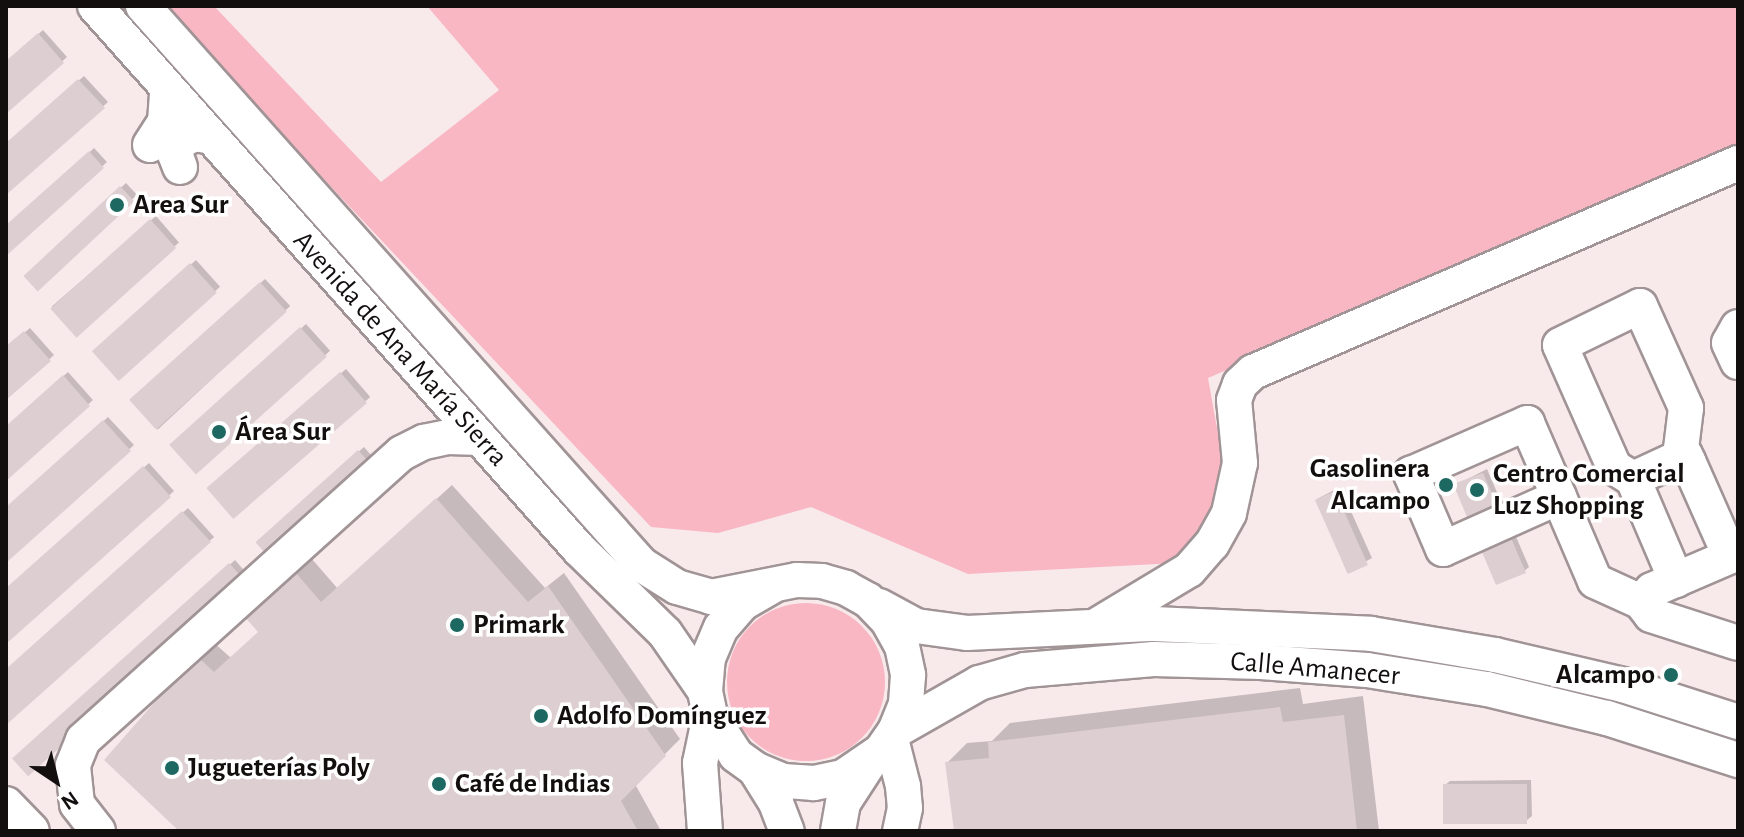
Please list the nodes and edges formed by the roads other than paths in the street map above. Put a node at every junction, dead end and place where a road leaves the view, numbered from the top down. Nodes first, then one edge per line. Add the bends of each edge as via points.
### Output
1 (95, 6) edge
2 (143, 6) edge
3 (168, 88) junction
4 (211, 137) junction
5 (150, 145) dead end
6 (1738, 163) edge
7 (180, 167) dead end
8 (1738, 327) edge
9 (1738, 362) edge
10 (480, 438) junction
11 (1685, 455) junction
12 (1633, 479) junction
13 (1559, 497) junction
14 (1734, 555) edge
15 (1676, 580) junction
16 (773, 586) junction
17 (868, 600) junction
18 (1641, 602) junction
19 (1092, 628) junction
20 (1738, 643) edge
21 (708, 703) junction
22 (1738, 722) edge
23 (885, 744) junction
24 (1738, 760) edge
25 (755, 769) junction
26 (6, 804) edge
27 (32, 831) edge
28 (98, 831) edge
29 (705, 831) edge
30 (787, 831) edge
31 (838, 831) edge
32 (900, 831) edge

1 - 3 street, Avenida de Ana María Sierra
2 - 16 street, Avenida de Ana María Sierra via 642,565 677,587 711,597
3 - 4 street, Avenida de Ana María Sierra
3 - 5 street via 165,122
4 - 7 street via 196,134 181,140 175,154
4 - 10 street, Avenida de Ana María Sierra
6 - 19 street via 1253,372 1240,384 1234,400 1240,463 1229,513 1212,544 1189,570
8 - 9 street via 1729,343
10 - 21 street, Avenida de Ana María Sierra via 579,549 665,633
10 - 28 street via 448,437 402,453 83,740 73,765 77,804
11 - 12 street
11 - 12 street via 1681,449 1686,408 1640,306 1560,345 1614,467
11 - 14 street
12 - 15 street
13 - 13 street via 1527,423 1411,474 1443,549
13 - 18 street via 1595,581
14 - 15 street
15 - 18 street via 1652,590
16 - 17 street, Avenida de Ana María Sierra via 822,581
16 - 21 street, Avenida de Ana María Sierra via 743,603 721,628 708,658
17 - 19 street, Calle Amanecer via 916,626 967,633
17 - 23 street, Avenida de Ana María Sierra via 902,646 908,675 906,704
18 - 20 street via 1651,615
19 - 22 street, Calle Amanecer via 1263,626 1371,634 1609,682
21 - 25 street, Avenida de Ana María Sierra via 728,746
21 - 29 street via 700,763
23 - 24 street, Calle Amanecer via 979,683 1025,670 1154,659 1367,670 1487,689 1607,718
23 - 25 street, Avenida de Ana María Sierra via 843,777 814,783 783,781
23 - 31 street, Avenida de Ana María Sierra via 843,803
23 - 32 street via 903,786
25 - 30 street, Avenida de Ana María Sierra
26 - 27 street

